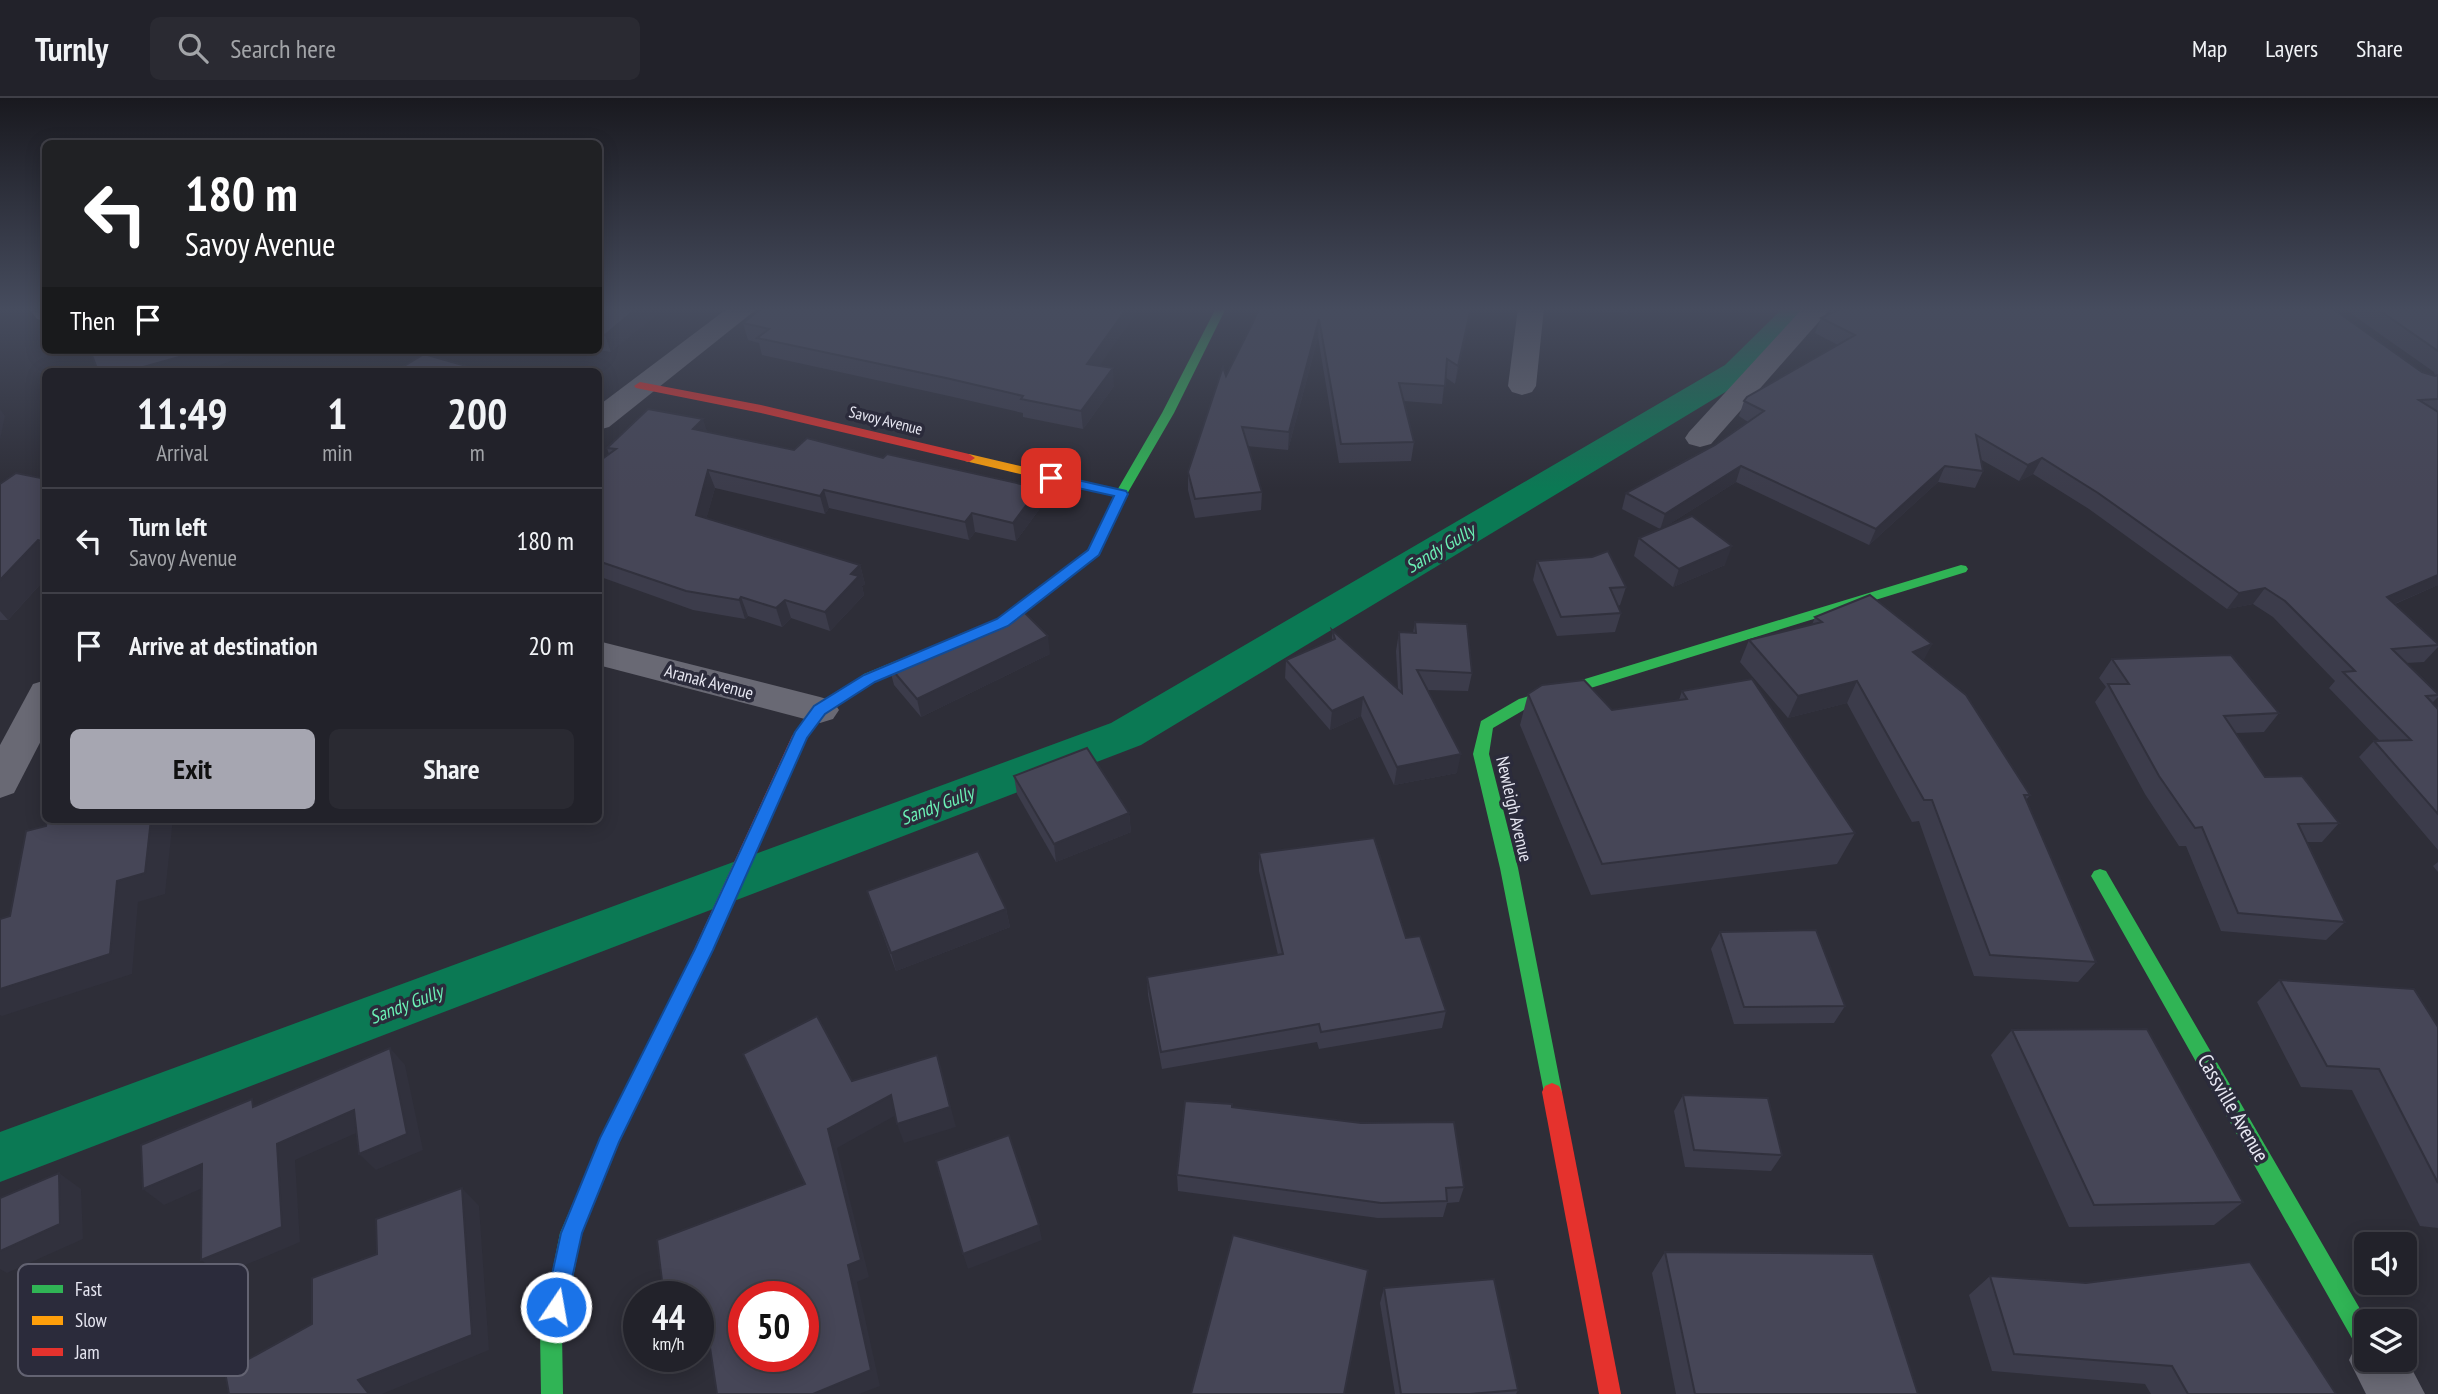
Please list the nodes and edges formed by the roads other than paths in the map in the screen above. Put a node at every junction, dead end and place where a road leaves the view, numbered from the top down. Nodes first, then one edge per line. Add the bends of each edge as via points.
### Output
1 (664, 368) edge
2 (1190, 368) edge
3 (1523, 368) edge
4 (1763, 368) edge
5 (640, 386) junction
6 (1521, 386) dead end
7 (602, 418) edge
8 (1700, 438) dead end
9 (1121, 494) junction
10 (1961, 569) dead end
11 (602, 654) edge
12 (42, 702) edge
13 (820, 710) junction
14 (0, 783) edge
15 (2100, 876) dead end
16 (2354, 1319) edge
17 (2384, 1372) edge
18 (552, 1394) edge
19 (1611, 1394) edge
20 (2397, 1394) edge

1 - 5 street
2 - 9 street
3 - 6 street
4 - 8 street
5 - 7 street
5 - 9 street, Savoy Avenue via 855,429
9 - 13 street via 1094,552 1003,622 869,678
10 - 19 street, Newleigh Avenue via 1524,703 1486,725 1481,754 1509,868
11 - 13 street, Aranak Avenue
12 - 14 street
13 - 18 street via 784,768 704,950 611,1138 572,1233 551,1332
15 - 16 street, Cassville Avenue
17 - 20 street

